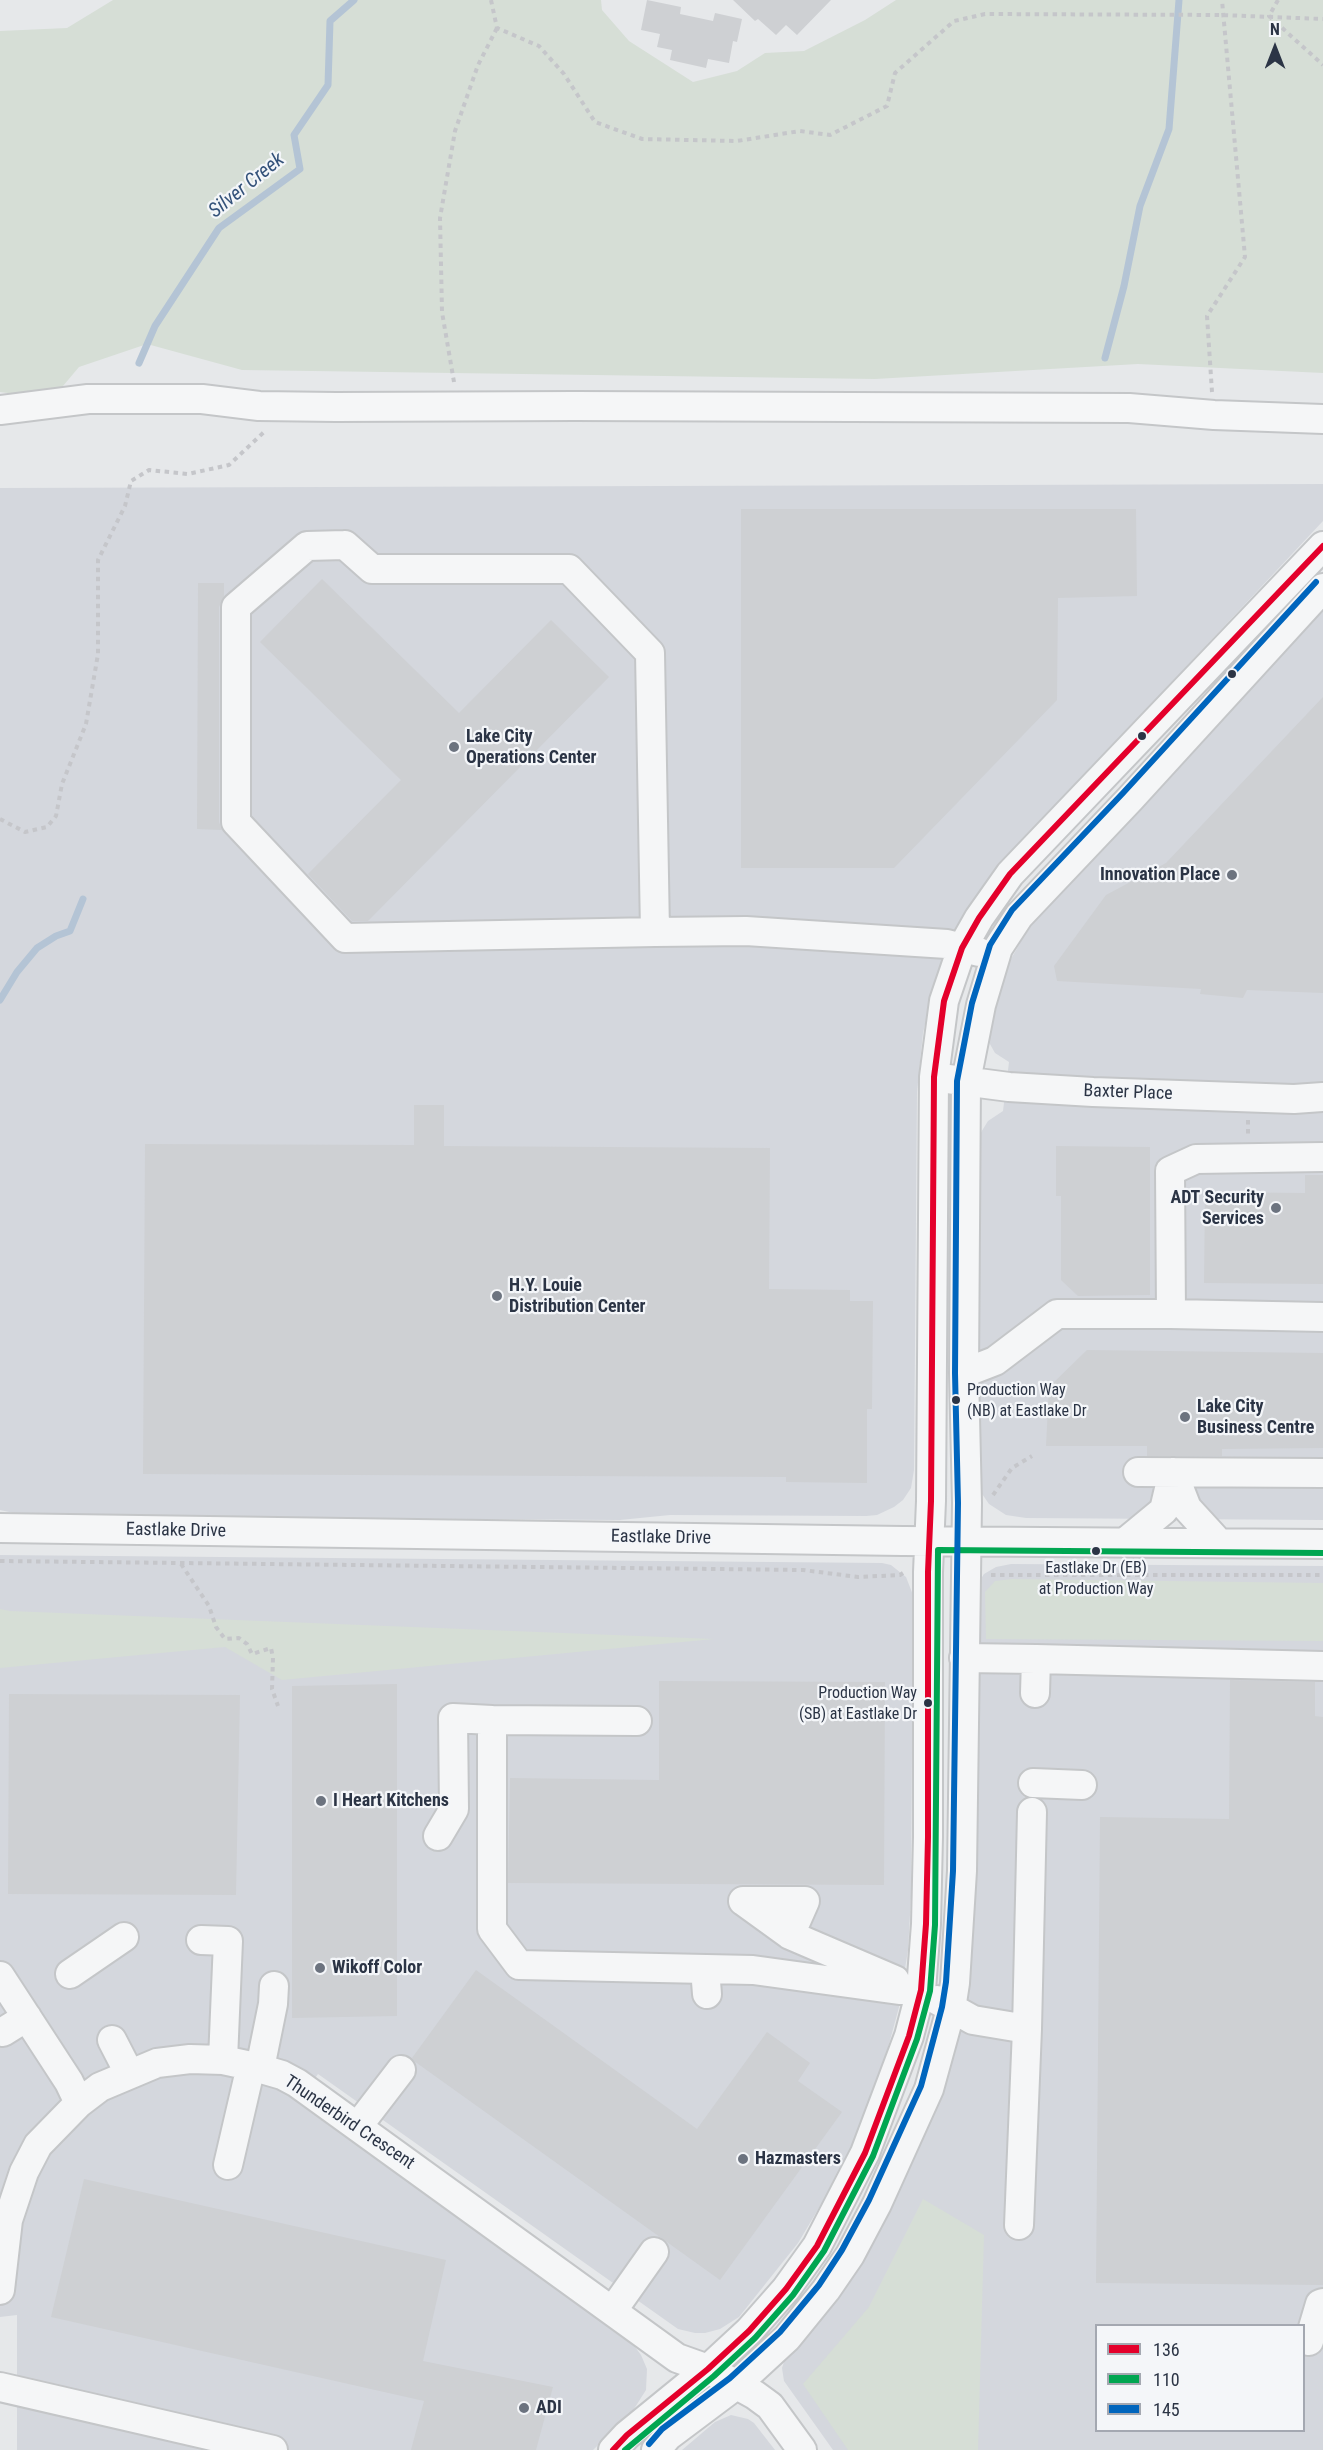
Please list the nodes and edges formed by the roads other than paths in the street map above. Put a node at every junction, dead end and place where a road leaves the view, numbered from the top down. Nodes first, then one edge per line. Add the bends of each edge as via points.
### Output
1 (0, 410) edge
2 (1323, 419) edge
3 (1323, 546) edge
4 (1323, 588) edge
5 (655, 932) junction
6 (962, 948) junction
7 (996, 956) junction
8 (934, 1077) junction
9 (966, 1081) junction
10 (1323, 1098) edge
11 (1323, 1157) edge
12 (1171, 1314) junction
13 (1323, 1317) edge
14 (964, 1372) junction
15 (1138, 1472) dead end
16 (1173, 1472) junction
17 (1323, 1473) edge
18 (0, 1528) edge
19 (930, 1541) junction
20 (965, 1542) junction
21 (1124, 1543) junction
22 (1219, 1543) junction
23 (1323, 1544) edge
24 (964, 1658) junction
25 (1036, 1659) junction
26 (1323, 1666) edge
27 (1035, 1693) dead end
28 (492, 1720) junction
29 (637, 1721) dead end
30 (1033, 1783) dead end
31 (1082, 1785) dead end
32 (1032, 1812) dead end
33 (438, 1836) dead end
34 (790, 1935) dead end
35 (124, 1937) dead end
36 (201, 1940) dead end
37 (70, 1974) dead end
38 (0, 1976) edge
39 (274, 1986) dead end
40 (921, 1990) junction
41 (951, 2009) junction
42 (1027, 2029) junction
43 (112, 2040) dead end
44 (224, 2060) junction
45 (256, 2067) junction
46 (401, 2070) dead end
47 (129, 2073) junction
48 (79, 2103) junction
49 (358, 2126) junction
50 (228, 2165) dead end
51 (7, 2194) edge
52 (1019, 2225) dead end
53 (654, 2252) dead end
54 (0, 2290) edge
55 (1323, 2303) edge
56 (613, 2310) junction
57 (1309, 2341) dead end
58 (708, 2369) junction
59 (736, 2385) junction
60 (0, 2387) edge
61 (273, 2450) edge
62 (613, 2450) edge
63 (656, 2450) edge
64 (802, 2450) edge

1 - 2 street via 88,399 202,399 290,406 1117,408
3 - 6 street via 1010,874
4 - 7 street via 1019,916
5 - 5 street via 650,652 568,570 372,569 345,545 307,546 236,607 236,822 345,938
5 - 6 street via 746,931
6 - 7 street
6 - 8 street via 944,1001
7 - 9 street via 981,1005
8 - 9 street, Baxter Place
8 - 19 street
9 - 10 street, Baxter Place via 1105,1092
9 - 14 street
11 - 12 street via 1196,1159 1170,1171
12 - 13 street
12 - 14 street via 1057,1314 995,1361
14 - 20 street
15 - 16 street
16 - 17 street
16 - 21 street via 1164,1510
16 - 22 street via 1187,1508
18 - 19 street, Eastlake Drive
19 - 20 street, Eastlake Drive
19 - 40 street via 927,1902
20 - 21 street, Eastlake Drive
20 - 24 street
21 - 22 street, Eastlake Drive
22 - 23 street, Eastlake Drive
24 - 25 street
24 - 41 street via 962,1871
25 - 26 street
25 - 27 street
28 - 29 street
28 - 33 street via 453,1718 454,1809
28 - 40 street via 492,1929 519,1965 706,1981 753,1970
30 - 31 street
32 - 42 street
34 - 40 street
35 - 37 street
36 - 44 street via 228,1941
38 - 48 street via 15,2024 69,2082
39 - 45 street
40 - 41 street
40 - 58 street via 909,2036 865,2153 822,2236 786,2289
41 - 42 street via 973,2020
41 - 59 street via 929,2088 850,2255 787,2338
42 - 52 street
43 - 47 street
44 - 45 street, Thunderbird Crescent
44 - 47 street, Thunderbird Crescent via 157,2063
45 - 49 street, Thunderbird Crescent via 297,2083
45 - 50 street
46 - 49 street
47 - 48 street, Thunderbird Crescent
48 - 51 street, Thunderbird Crescent via 38,2145
49 - 56 street, Thunderbird Crescent
51 - 54 street, Thunderbird Crescent
53 - 56 street
55 - 57 street
56 - 58 street, Thunderbird Crescent via 677,2358
58 - 59 street, Thunderbird Crescent
58 - 62 street
59 - 63 street via 668,2436
59 - 64 street, Thunderbird Crescent via 770,2406
60 - 61 street

